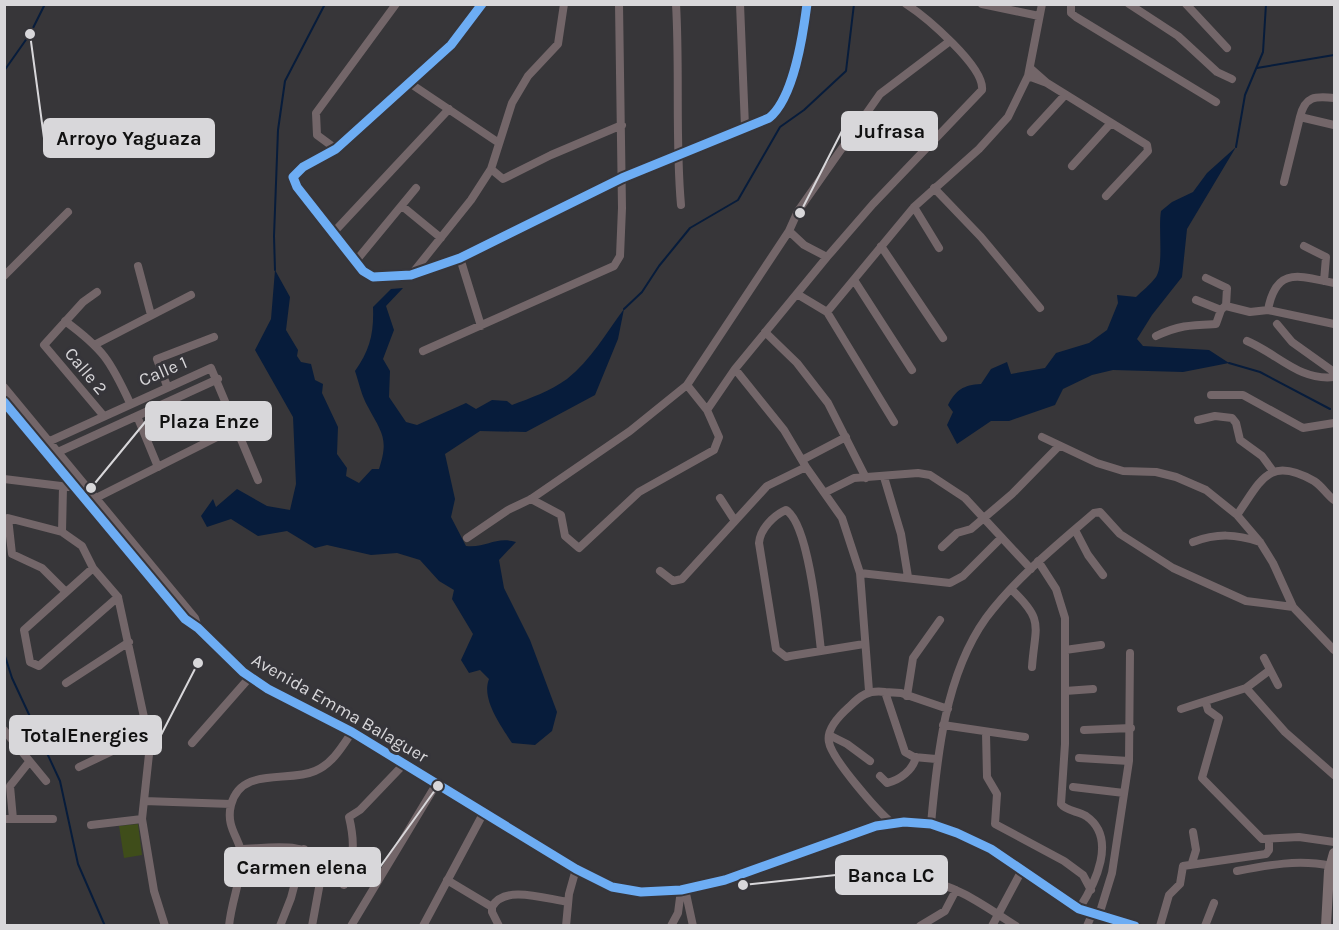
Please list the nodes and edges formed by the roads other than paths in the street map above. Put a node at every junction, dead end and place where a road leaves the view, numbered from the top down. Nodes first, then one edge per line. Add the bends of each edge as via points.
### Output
1 (396, 4) edge
2 (482, 4) edge
3 (564, 4) edge
4 (618, 4) edge
5 (676, 4) edge
6 (740, 4) edge
7 (807, 4) edge
8 (906, 4) edge
9 (982, 4) edge
10 (1042, 4) edge
11 (1071, 4) edge
12 (1129, 4) edge
13 (1186, 4) edge
14 (1039, 16) junction
15 (950, 41) junction
16 (1227, 48) dead end
17 (1029, 72) junction
18 (1232, 79) dead end
19 (408, 82) junction
20 (1065, 95) junction
21 (1335, 98) edge
22 (1216, 102) dead end
23 (449, 109) junction
24 (1300, 117) junction
25 (1111, 123) junction
26 (622, 125) junction
27 (1335, 125) edge
28 (745, 128) junction
29 (1031, 132) dead end
30 (499, 143) junction
31 (336, 149) junction
32 (677, 154) junction
33 (1072, 166) dead end
34 (491, 169) junction
35 (622, 178) junction
36 (1284, 182) dead end
37 (416, 188) dead end
38 (934, 188) junction
39 (1106, 196) dead end
40 (681, 205) dead end
41 (402, 206) junction
42 (914, 207) junction
43 (68, 212) dead end
44 (789, 231) junction
45 (333, 233) junction
46 (441, 238) junction
47 (881, 246) junction
48 (1304, 246) dead end
49 (939, 248) dead end
50 (827, 257) junction
51 (460, 258) junction
52 (355, 262) junction
53 (138, 266) dead end
54 (411, 275) junction
55 (4, 276) edge
56 (1206, 278) dead end
57 (854, 280) junction
58 (1324, 281) junction
59 (1335, 283) edge
60 (97, 292) dead end
61 (797, 294) junction
62 (191, 295) dead end
63 (1196, 300) dead end
64 (1040, 308) dead end
65 (1223, 308) junction
66 (1268, 310) junction
67 (827, 312) junction
68 (151, 315) junction
69 (65, 321) junction
70 (1277, 324) dead end
71 (1335, 324) edge
72 (481, 326) junction
73 (765, 332) junction
74 (1156, 336) dead end
75 (214, 337) dead end
76 (943, 338) dead end
77 (1247, 341) dead end
78 (96, 344) junction
79 (423, 351) dead end
80 (735, 369) junction
81 (912, 370) dead end
82 (1335, 372) edge
83 (1335, 377) edge
84 (218, 379) junction
85 (687, 385) junction
86 (167, 386) junction
87 (4, 387) edge
88 (1211, 395) dead end
89 (4, 402) edge
90 (130, 403) junction
91 (707, 410) junction
92 (103, 416) junction
93 (137, 416) junction
94 (1198, 420) dead end
95 (894, 423) dead end
96 (1335, 423) edge
97 (237, 427) junction
98 (846, 437) junction
99 (1042, 437) dead end
100 (50, 441) junction
101 (1059, 446) junction
102 (58, 452) junction
103 (804, 464) junction
104 (158, 467) junction
105 (1273, 471) junction
106 (884, 477) junction
107 (866, 478) junction
108 (4, 479) edge
109 (258, 480) dead end
110 (84, 483) junction
111 (68, 487) junction
112 (826, 492) junction
113 (96, 498) junction
114 (720, 498) dead end
115 (531, 499) junction
116 (1335, 501) edge
117 (1237, 515) junction
118 (983, 518) junction
119 (735, 521) junction
120 (1075, 530) junction
121 (62, 532) junction
122 (467, 538) dead end
123 (1001, 538) junction
124 (1193, 542) dead end
125 (1260, 542) junction
126 (942, 547) dead end
127 (1038, 561) junction
128 (93, 568) junction
129 (1031, 569) junction
130 (660, 571) dead end
131 (860, 573) junction
132 (1103, 575) dead end
133 (908, 577) junction
134 (1011, 589) junction
135 (66, 592) junction
136 (118, 597) junction
137 (1293, 607) junction
138 (940, 620) dead end
139 (198, 628) junction
140 (129, 642) junction
141 (864, 644) junction
142 (1101, 645) dead end
143 (1065, 650) junction
144 (1335, 650) edge
145 (821, 651) junction
146 (1130, 653) dead end
147 (1264, 658) dead end
148 (1032, 667) dead end
149 (1270, 670) junction
150 (250, 677) junction
151 (66, 683) dead end
152 (1278, 685) dead end
153 (1246, 688) junction
154 (1093, 689) dead end
155 (869, 690) junction
156 (1065, 691) junction
157 (885, 692) junction
158 (907, 696) junction
159 (1206, 703) junction
160 (948, 709) junction
161 (1181, 709) dead end
162 (943, 725) junction
163 (1131, 728) junction
164 (4, 730) edge
165 (1084, 730) dead end
166 (352, 732) junction
167 (148, 734) junction
168 (986, 734) junction
169 (829, 735) junction
170 (1025, 737) dead end
171 (192, 744) dead end
172 (916, 757) junction
173 (1079, 758) dead end
174 (936, 759) junction
175 (870, 761) dead end
176 (1129, 761) junction
177 (29, 762) junction
178 (405, 763) junction
179 (79, 767) dead end
180 (1335, 775) edge
181 (880, 776) dead end
182 (46, 781) dead end
183 (437, 783) junction
184 (1073, 787) dead end
185 (1124, 793) junction
186 (144, 801) junction
187 (231, 804) junction
188 (484, 812) junction
189 (9, 819) edge
190 (53, 819) dead end
191 (142, 819) junction
192 (892, 823) junction
193 (931, 824) junction
194 (91, 825) dead end
195 (1193, 832) dead end
196 (1269, 840) junction
197 (1335, 842) edge
198 (240, 849) junction
199 (304, 849) junction
200 (1335, 853) edge
201 (1192, 863) junction
202 (1331, 866) junction
203 (576, 869) junction
204 (1022, 870) junction
205 (1237, 871) dead end
206 (447, 880) junction
207 (921, 880) dead end
208 (344, 885) dead end
209 (683, 890) junction
210 (956, 890) junction
211 (1091, 890) junction
212 (568, 902) junction
213 (1214, 903) dead end
214 (492, 907) junction
215 (1079, 909) junction
216 (1096, 914) junction
217 (998, 915) junction
218 (568, 925) edge
219 (165, 926) edge
220 (229, 926) edge
221 (280, 926) edge
222 (312, 926) edge
223 (351, 926) edge
224 (423, 926) edge
225 (499, 926) edge
226 (672, 926) edge
227 (693, 926) edge
228 (920, 926) edge
229 (992, 926) edge
230 (1016, 926) edge
231 (1087, 926) edge
232 (1135, 926) edge
233 (1160, 926) edge
234 (1205, 926) edge
235 (1326, 926) edge

1 - 31 street via 316,113 317,135
2 - 19 street via 450,45
3 - 30 street via 558,44 528,76 512,103
4 - 26 street
5 - 32 street via 680,112
6 - 28 street
7 - 28 street via 803,38 782,103 769,118
8 - 15 street
9 - 14 street
10 - 14 street
11 - 22 street via 1071,13 1076,17
12 - 18 street via 1179,36 1217,72
13 - 16 street
14 - 17 street
15 - 44 street via 880,94 798,211
15 - 50 street via 982,81 982,90
17 - 20 street
17 - 38 street via 1008,117 979,149
19 - 23 street
19 - 31 street
20 - 25 street
20 - 29 street
21 - 24 street via 1309,99
23 - 30 street
23 - 45 street
24 - 27 street
24 - 36 street
25 - 33 street
25 - 39 street via 1147,145 1148,152
26 - 34 street via 503,178
26 - 35 street
28 - 32 street
30 - 34 street
31 - 45 street via 293,177
32 - 35 street
32 - 40 street
34 - 46 street
35 - 51 street
35 - 72 street via 620,256 614,266
37 - 41 street
38 - 42 street
38 - 64 street
41 - 46 street
41 - 52 street
42 - 47 street
42 - 49 street
43 - 55 street
44 - 50 street via 804,245
44 - 85 street
45 - 52 street
46 - 54 street
47 - 57 street
47 - 76 street
48 - 58 street via 1326,257
50 - 61 street
51 - 54 street
51 - 72 street
52 - 54 street via 373,277
53 - 68 street
56 - 65 street via 1227,288
57 - 67 street
57 - 81 street
58 - 59 street
58 - 66 street via 1296,277 1281,281 1273,289
60 - 69 street
61 - 67 street
61 - 73 street
62 - 68 street
63 - 65 street
65 - 66 street
65 - 74 street via 1216,324 1197,322
66 - 71 street
67 - 95 street
68 - 78 street
69 - 78 street
69 - 92 street, Calle 2 via 44,343 45,347
70 - 82 street via 1292,342
72 - 79 street
73 - 80 street
73 - 98 street via 797,363 828,404
75 - 86 street via 157,360
77 - 83 street via 1304,374
78 - 90 street
80 - 91 street
80 - 103 street via 784,430
84 - 86 street, Calle 1 via 211,368
84 - 93 street
84 - 97 street
85 - 91 street
85 - 115 street via 630,431
86 - 90 street, Calle 1
87 - 100 street, Avenida Emma Balaguer
88 - 96 street via 1243,395 1303,428
89 - 111 street, Avenida Emma Balaguer
90 - 92 street, Calle 1
91 - 115 street via 719,437 714,450 639,492 579,548 565,536 561,515
92 - 100 street, Calle 1
93 - 102 street
93 - 104 street
94 - 105 street via 1232,418 1240,440 1262,456
97 - 104 street
97 - 109 street
98 - 103 street
98 - 107 street
99 - 101 street
100 - 102 street, Avenida Emma Balaguer
101 - 117 street via 1124,471 1176,477 1206,490
101 - 118 street
102 - 110 street, Avenida Emma Balaguer
103 - 112 street
103 - 119 street via 767,486
104 - 113 street
105 - 116 street via 1281,469 1314,481
105 - 117 street
106 - 107 street
106 - 118 street via 930,475 965,498
106 - 133 street via 901,534
107 - 112 street via 854,478
108 - 111 street
110 - 111 street
110 - 113 street, Avenida Emma Balaguer
111 - 121 street
111 - 139 street, Avenida Emma Balaguer via 185,619
112 - 131 street via 842,518
113 - 139 street, Avenida Emma Balaguer via 195,618
114 - 119 street
115 - 122 street
117 - 125 street
118 - 123 street
118 - 126 street
119 - 130 street via 682,579 673,581
120 - 127 street
120 - 132 street
120 - 137 street via 1097,511 1120,534 1173,568 1246,601
121 - 128 street via 82,546
121 - 135 street via 8,518 12,554 44,570
123 - 129 street
123 - 133 street via 963,576 950,583
124 - 125 street via 1221,534
125 - 137 street
127 - 129 street
127 - 143 street via 1061,600
128 - 135 street
128 - 136 street
129 - 134 street
131 - 133 street
131 - 141 street
134 - 148 street via 1036,618
134 - 160 street via 972,640
135 - 136 street via 22,633 34,666 39,666
136 - 140 street
137 - 144 street
138 - 158 street via 913,658
139 - 150 street, Avenida Emma Balaguer
140 - 151 street
140 - 167 street
141 - 145 street
141 - 155 street
142 - 143 street
143 - 156 street
145 - 145 street via 808,564 796,523 786,510 759,537 775,645 786,657
146 - 163 street
147 - 149 street
149 - 152 street
149 - 153 street
150 - 166 street, Avenida Emma Balaguer
150 - 171 street
153 - 159 street
153 - 180 street via 1285,732
154 - 156 street
155 - 157 street
155 - 169 street via 841,714
156 - 211 street via 1061,804 1085,816 1101,835 1100,862
157 - 158 street
157 - 172 street via 902,747
158 - 160 street
159 - 161 street
159 - 196 street via 1208,710 1219,718 1201,777 1261,838
160 - 162 street
162 - 168 street
162 - 174 street
163 - 165 street
163 - 176 street
164 - 177 street
166 - 178 street, Avenida Emma Balaguer
166 - 187 street via 326,765 313,772 256,779 244,785
167 - 179 street
167 - 186 street
168 - 170 street
168 - 211 street via 987,777 997,794 996,826 1064,861 1083,875
169 - 175 street
169 - 192 street via 829,744 838,758
172 - 174 street
172 - 181 street via 907,772 891,782 885,783
173 - 176 street
174 - 193 street
176 - 185 street
177 - 182 street
177 - 189 street via 10,786
178 - 183 street, Avenida Emma Balaguer
178 - 208 street via 349,817 354,856
183 - 188 street, Avenida Emma Balaguer
183 - 223 street
184 - 185 street
185 - 216 street via 1112,873
186 - 187 street
186 - 191 street
187 - 198 street via 232,832
188 - 203 street, Avenida Emma Balaguer
188 - 206 street
189 - 190 street
191 - 194 street
191 - 219 street via 154,891
192 - 193 street, Avenida Emma Balaguer
192 - 209 street, Avenida Emma Balaguer via 750,872
193 - 204 street, Avenida Emma Balaguer via 991,849
195 - 201 street via 1196,850
196 - 197 street via 1299,837
196 - 201 street via 1266,854
198 - 199 street
198 - 220 street via 242,859
199 - 221 street
199 - 222 street via 319,857 323,866
200 - 202 main road
201 - 233 street via 1182,868 1180,884 1169,895
202 - 205 street via 1313,862
202 - 235 main road
203 - 209 street, Avenida Emma Balaguer via 627,890
203 - 212 street
204 - 215 street, Avenida Emma Balaguer
204 - 217 street
206 - 214 street
206 - 224 street
207 - 210 street
209 - 226 street
209 - 227 street
210 - 217 street
210 - 228 street via 945,911
211 - 215 street
212 - 214 street via 508,894
212 - 218 street
213 - 234 street
214 - 225 street
215 - 216 street, Avenida Emma Balaguer
216 - 231 street
216 - 232 street, Avenida Emma Balaguer
217 - 229 street
217 - 230 street

